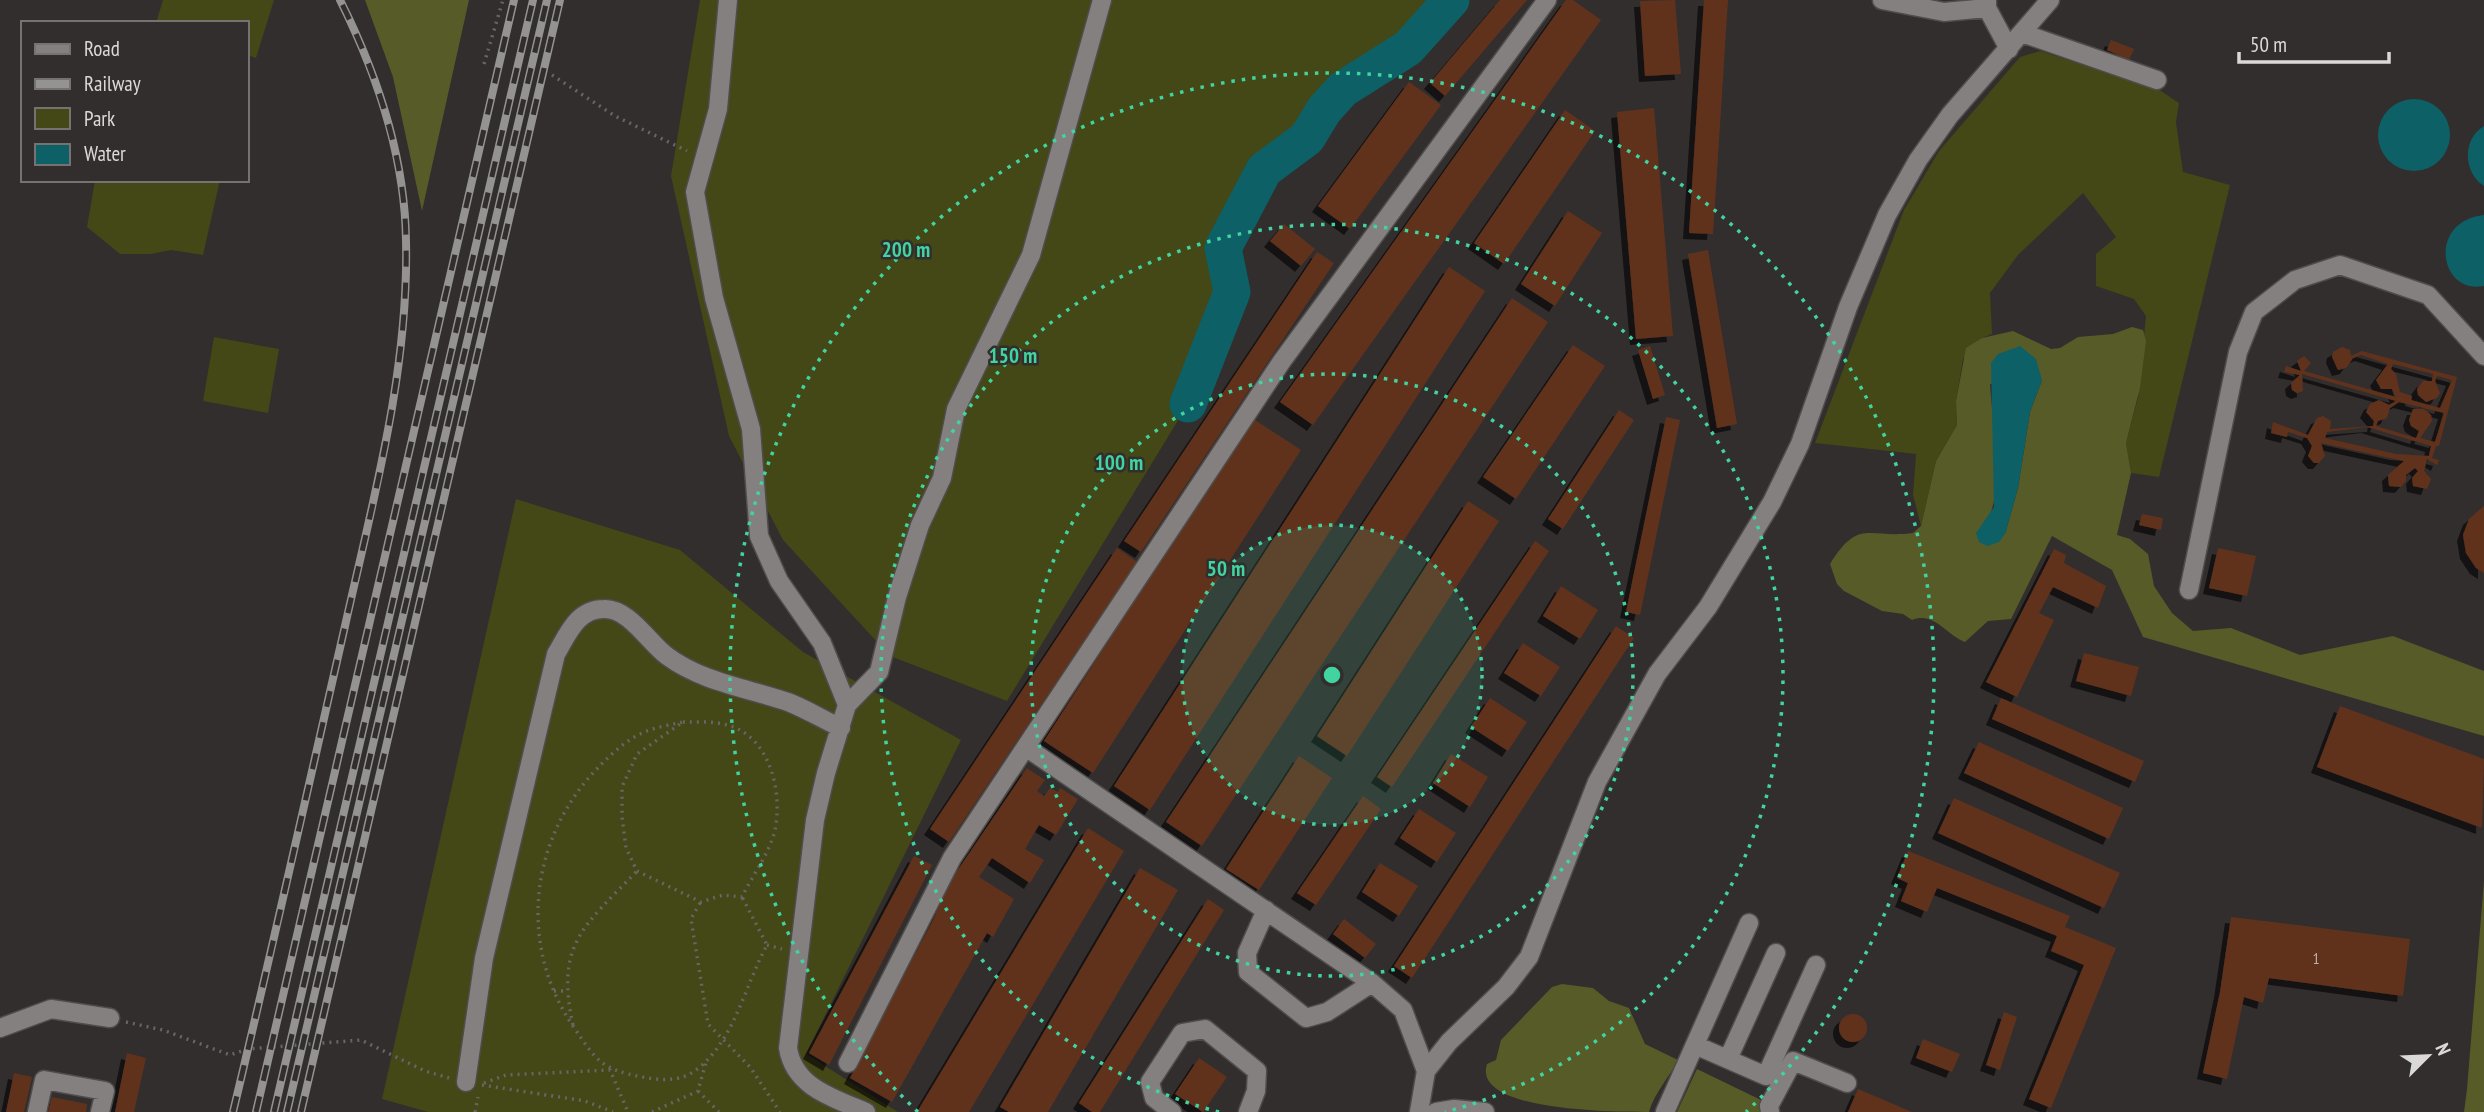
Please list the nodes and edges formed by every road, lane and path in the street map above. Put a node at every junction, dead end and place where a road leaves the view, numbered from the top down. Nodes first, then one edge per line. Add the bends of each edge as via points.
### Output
1 (503, 0) edge
2 (728, 0) edge
3 (1102, 0) edge
4 (1547, 0) edge
5 (1882, 0) edge
6 (2050, 0) edge
7 (1987, 4) edge
8 (2022, 33) junction
9 (2009, 49) junction
10 (484, 64) dead end
11 (552, 75) dead end
12 (2157, 80) dead end
13 (704, 160) junction
14 (2484, 356) edge
15 (2189, 590) dead end
16 (847, 705) junction
17 (683, 722) junction
18 (841, 728) junction
19 (642, 733) junction
20 (650, 744) junction
21 (1027, 748) junction
22 (637, 871) junction
23 (742, 897) junction
24 (701, 902) junction
25 (1266, 910) junction
26 (1749, 923) dead end
27 (1776, 953) dead end
28 (1815, 965) dead end
29 (1372, 983) junction
30 (566, 985) junction
31 (554, 991) junction
32 (110, 1018) joint
33 (574, 1027) junction
34 (0, 1028) edge
35 (724, 1040) junction
36 (1695, 1045) junction
37 (1728, 1059) junction
38 (707, 1060) junction
39 (848, 1063) dead end
40 (610, 1070) junction
41 (1426, 1071) junction
42 (473, 1083) junction
43 (1847, 1083) dead end
44 (698, 1091) junction
45 (1249, 1111) edge
46 (37, 1112) edge
47 (100, 1112) edge
48 (475, 1112) edge
49 (613, 1112) edge
50 (628, 1112) edge
51 (652, 1112) edge
52 (719, 1112) edge
53 (780, 1112) edge
54 (866, 1112) edge
55 (1172, 1112) edge
56 (1419, 1112) edge
57 (1436, 1112) edge
58 (1485, 1112) edge
59 (1665, 1112) edge
60 (1770, 1112) edge

1 - 10 path
2 - 13 street via 718,109
3 - 16 street via 1031,255 956,409 942,478 920,525 879,672
4 - 21 street via 1282,362
5 - 7 street via 1944,12
6 - 8 street
7 - 9 street
8 - 9 street
8 - 12 street
9 - 41 street via 1950,115 1887,215 1848,307 1800,444 1772,502 1707,607 1657,674 1597,782 1529,957 1506,988 1449,1042
11 - 13 path via 615,116
13 - 16 street via 695,192 714,298 751,429 759,536 779,581 822,643
14 - 15 street via 2428,295 2340,265 2295,279 2255,312 2238,352
16 - 18 street
17 - 19 path
17 - 20 path
17 - 23 path via 728,725 746,734 761,749 776,783 774,832
18 - 42 street via 790,703 697,675 607,608 587,611 577,620 556,654 484,958
18 - 54 street via 815,820 788,1048 791,1066 803,1080
19 - 20 path
19 - 31 path via 619,747 576,791 545,855 539,883 539,941
20 - 22 path via 637,754 622,787 626,848
21 - 25 street
21 - 39 street via 951,858
22 - 24 path
22 - 30 path via 574,940
23 - 24 path via 723,895
23 - 35 path via 767,945
24 - 35 path via 691,919 708,1024
25 - 29 street
25 - 29 street via 1247,953 1248,972 1306,1018 1327,1012
26 - 36 street
27 - 37 street
28 - 37 street via 1766,1076
29 - 41 street via 1403,1010
30 - 31 path via 564,991
30 - 33 path
31 - 33 path
32 - 34 street via 51,1009
32 - 42 path via 163,1030 230,1055 248,1049 361,1040 425,1071
33 - 40 path
35 - 38 path
35 - 53 path via 750,1067
36 - 37 street
36 - 59 street
38 - 40 path via 691,1074 675,1079
38 - 44 path
40 - 42 path via 506,1074
40 - 50 path
41 - 56 street
42 - 48 path
42 - 49 path via 585,1101
43 - 60 street via 1793,1061
44 - 51 path
44 - 52 path
45 - 55 street via 1257,1071 1205,1029 1182,1033 1150,1082 1154,1098
46 - 47 street via 44,1080 105,1091
57 - 58 street

